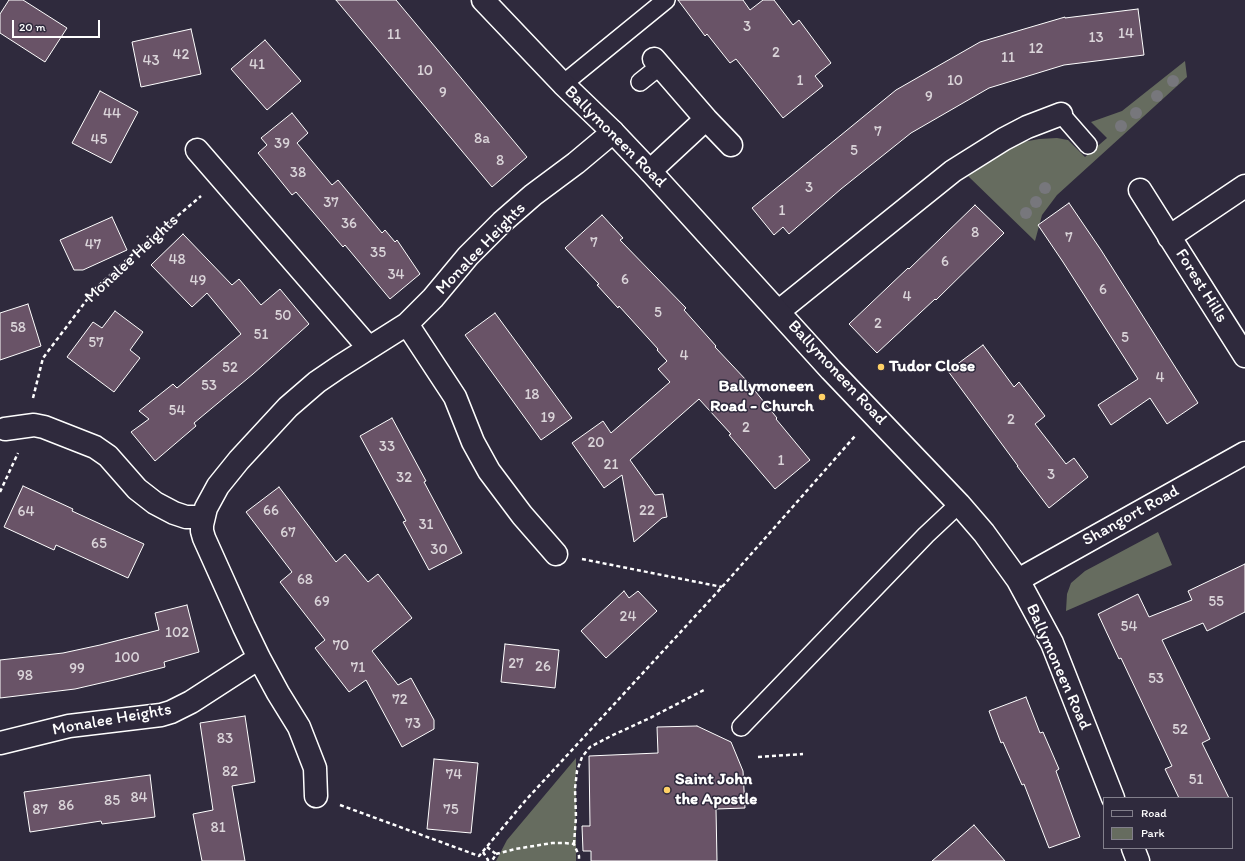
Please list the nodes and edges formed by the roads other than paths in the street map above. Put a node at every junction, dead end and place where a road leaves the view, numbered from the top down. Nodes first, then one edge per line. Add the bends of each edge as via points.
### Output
1 (484, 0) edge
2 (666, 0) edge
3 (657, 62) joint
4 (640, 82) dead end
5 (563, 84) junction
6 (1061, 114) joint
7 (706, 119) junction
8 (613, 132) junction
9 (731, 145) dead end
10 (1088, 145) dead end
11 (197, 150) dead end
12 (650, 171) junction
13 (1245, 186) edge
14 (1140, 190) dead end
15 (1169, 237) junction
16 (779, 311) junction
17 (407, 324) junction
18 (369, 348) junction
19 (1245, 356) edge
20 (5, 429) dead end
21 (1245, 453) edge
22 (959, 504) junction
23 (203, 517) junction
24 (556, 554) road end
25 (1018, 580) junction
26 (259, 658) junction
27 (741, 727) dead end
28 (0, 743) edge
29 (316, 796) road end
30 (1113, 797) edge
31 (1133, 849) edge
32 (1138, 861) edge

1 - 5 street, Ballymoneen Road
2 - 5 lane
3 - 4 lane
3 - 7 street
5 - 8 street, Ballymoneen Road
6 - 10 lane
6 - 16 street via 1004,139 953,171
7 - 9 street
7 - 12 street
8 - 12 street, Ballymoneen Road
8 - 17 street, Monalee Heights via 502,222
11 - 18 street
12 - 16 street, Ballymoneen Road
13 - 15 street, Forest Hills
14 - 15 street, Forest Hills
15 - 19 street, Forest Hills
16 - 22 street, Ballymoneen Road via 831,370
17 - 18 street, Monalee Heights
17 - 24 street via 455,397 473,442 489,471
18 - 23 street, Monalee Heights via 317,382 279,415 218,486
20 - 23 street via 34,425 44,427 95,447 108,456 137,489 155,503 174,513
21 - 25 street, Shangort Road
22 - 25 street, Ballymoneen Road
22 - 27 lane
23 - 26 street, Monalee Heights via 202,531 207,546
25 - 30 street, Ballymoneen Road via 1052,643
26 - 28 street, Monalee Heights via 171,712 69,726
26 - 29 street, Monalee Heights via 305,740 315,768
31 - 32 street

